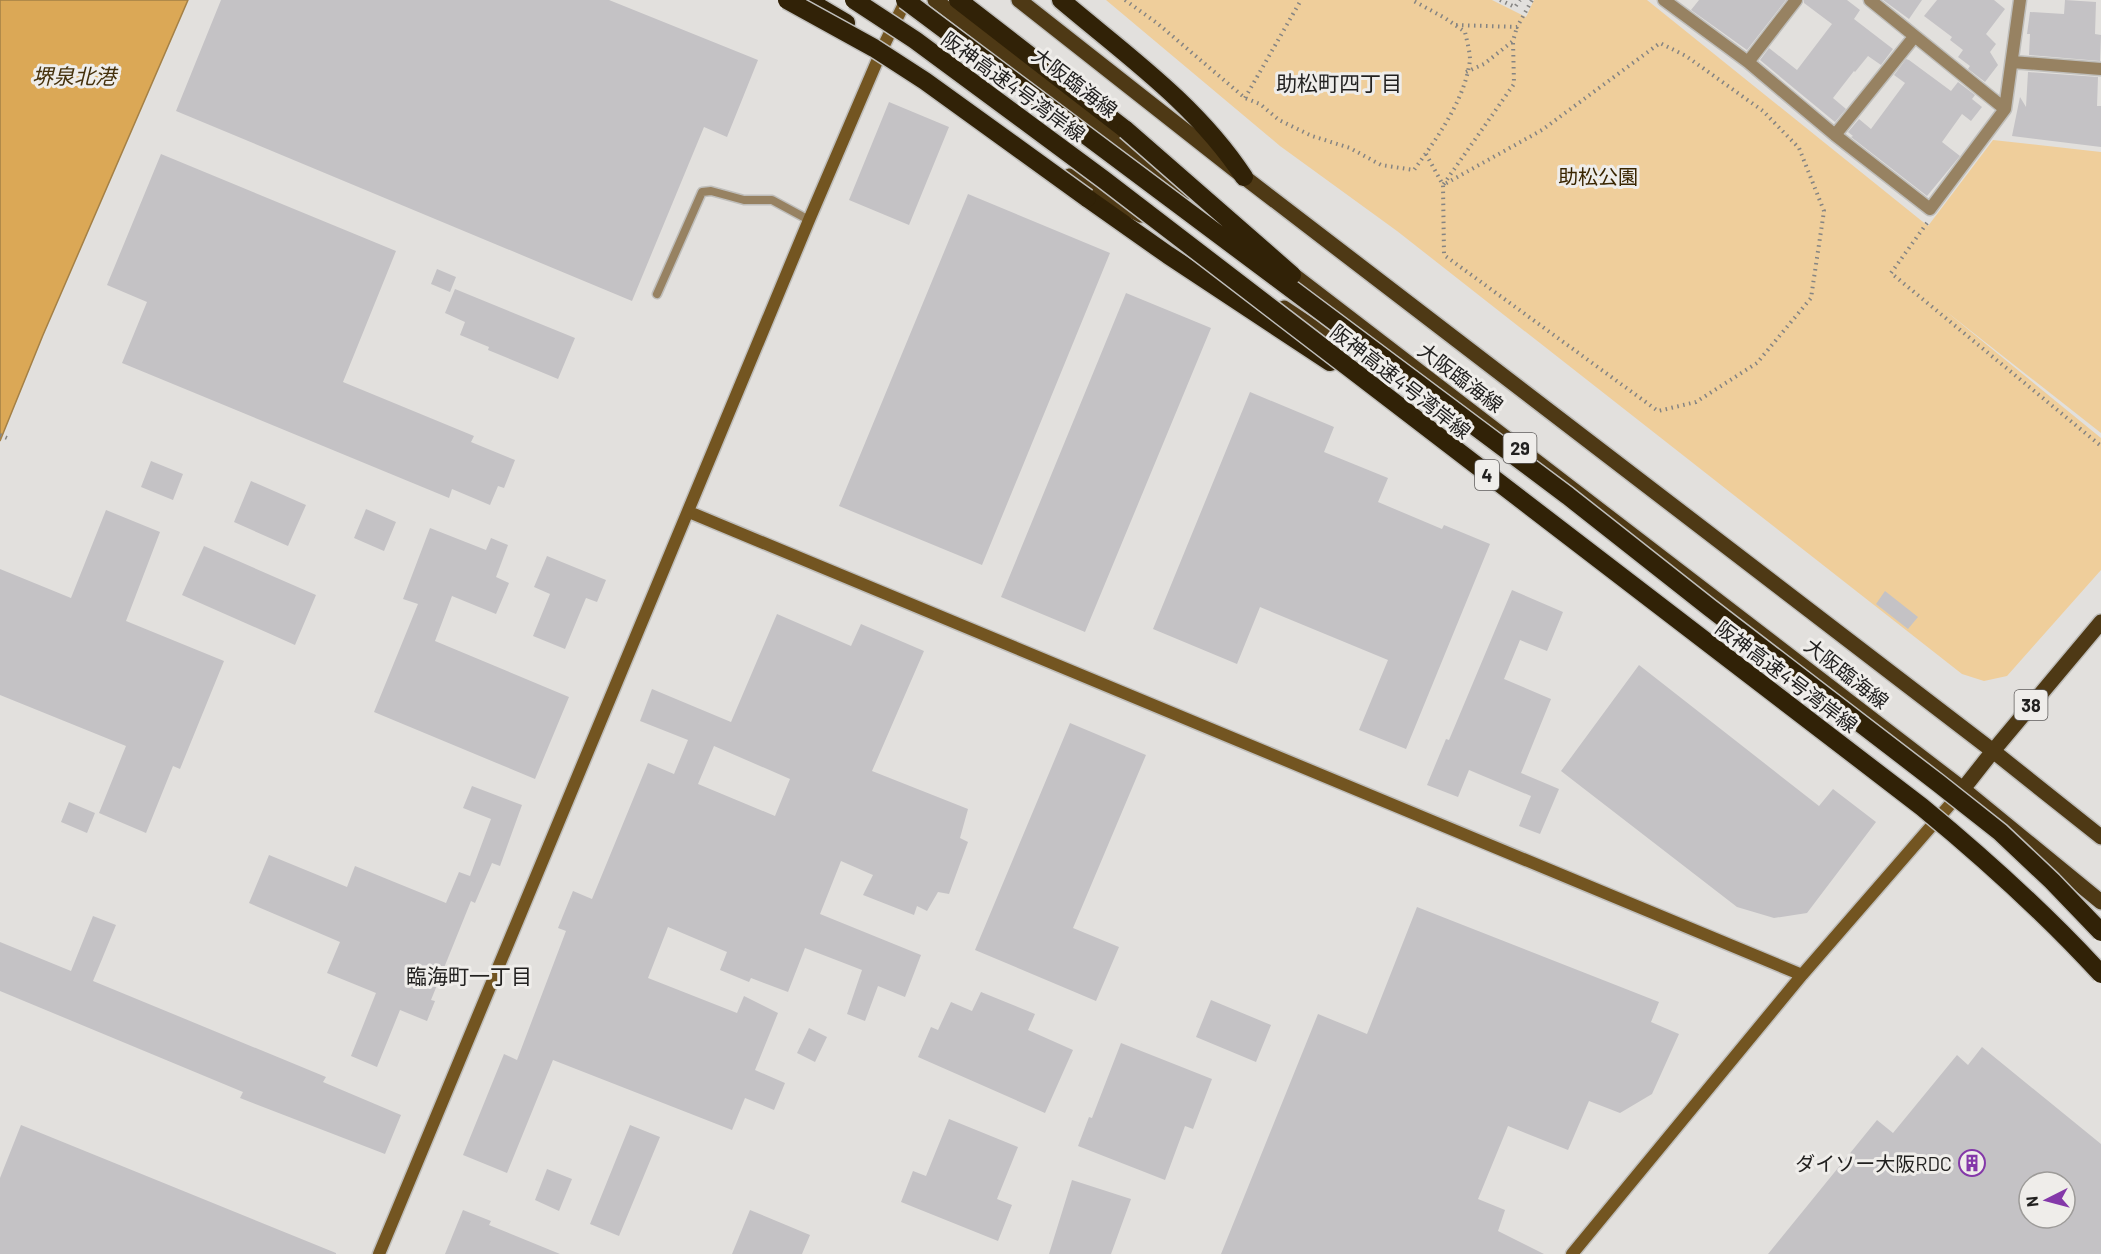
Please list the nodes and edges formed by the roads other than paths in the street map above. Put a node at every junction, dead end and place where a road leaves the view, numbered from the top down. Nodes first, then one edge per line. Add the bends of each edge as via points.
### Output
1 (787, 0) edge
2 (807, 0) edge
3 (854, 0) edge
4 (905, 0) edge
5 (935, 0) edge
6 (958, 0) edge
7 (1019, 0) edge
8 (1061, 0) edge
9 (1664, 0) edge
10 (1796, 0) edge
11 (1870, 0) edge
12 (2020, 0) edge
13 (1914, 37) junction
14 (884, 45) junction
15 (1748, 62) junction
16 (2012, 63) junction
17 (2101, 69) edge
18 (2005, 109) junction
19 (1835, 135) junction
20 (1244, 177) junction
21 (809, 220) junction
22 (657, 294) dead end
23 (1394, 352) junction
24 (1404, 411) junction
25 (1568, 496) junction
26 (689, 512) junction
27 (2101, 622) edge
28 (1993, 751) junction
29 (1963, 789) junction
30 (2101, 837) edge
31 (2101, 902) edge
32 (2101, 932) edge
33 (2101, 974) edge
34 (1802, 975) junction
35 (379, 1254) edge
36 (1572, 1254) edge

1 - 24 highway, bridge via 925,81 1167,255
2 - 14 highway
3 - 24 highway, 阪神高速4号湾岸線 / 4, bridge via 915,40 1103,179
4 - 14 street
4 - 25 highway, 阪神高速4号湾岸線 / 4, bridge
5 - 23 main road, 大阪臨海線 / 29
6 - 25 highway, bridge via 1126,130 1331,308
7 - 20 main road, 大阪臨海線 / 29
8 - 20 highway via 1196,116 1225,148
9 - 15 street
10 - 15 street
11 - 13 street
12 - 16 street
13 - 18 street
13 - 19 street
14 - 21 street
14 - 23 main road via 1083,184 1210,251 1311,326
15 - 19 street
16 - 17 street
16 - 18 street
18 - 19 street via 1930,209
20 - 28 main road, 大阪臨海線 / 29
21 - 22 lane via 772,200 744,200 702,192
21 - 26 street
23 - 29 main road, 大阪臨海線 / 29
24 - 33 highway, 阪神高速4号湾岸線 / 4, bridge via 1922,807 2045,915
25 - 32 highway, 阪神高速4号湾岸線 / 4, bridge via 1991,825
26 - 34 street
26 - 35 street
27 - 28 main road, 38
28 - 29 main road, 38
28 - 30 main road, 大阪臨海線 / 29
29 - 31 main road, 大阪臨海線 / 29
29 - 34 street
34 - 36 street

